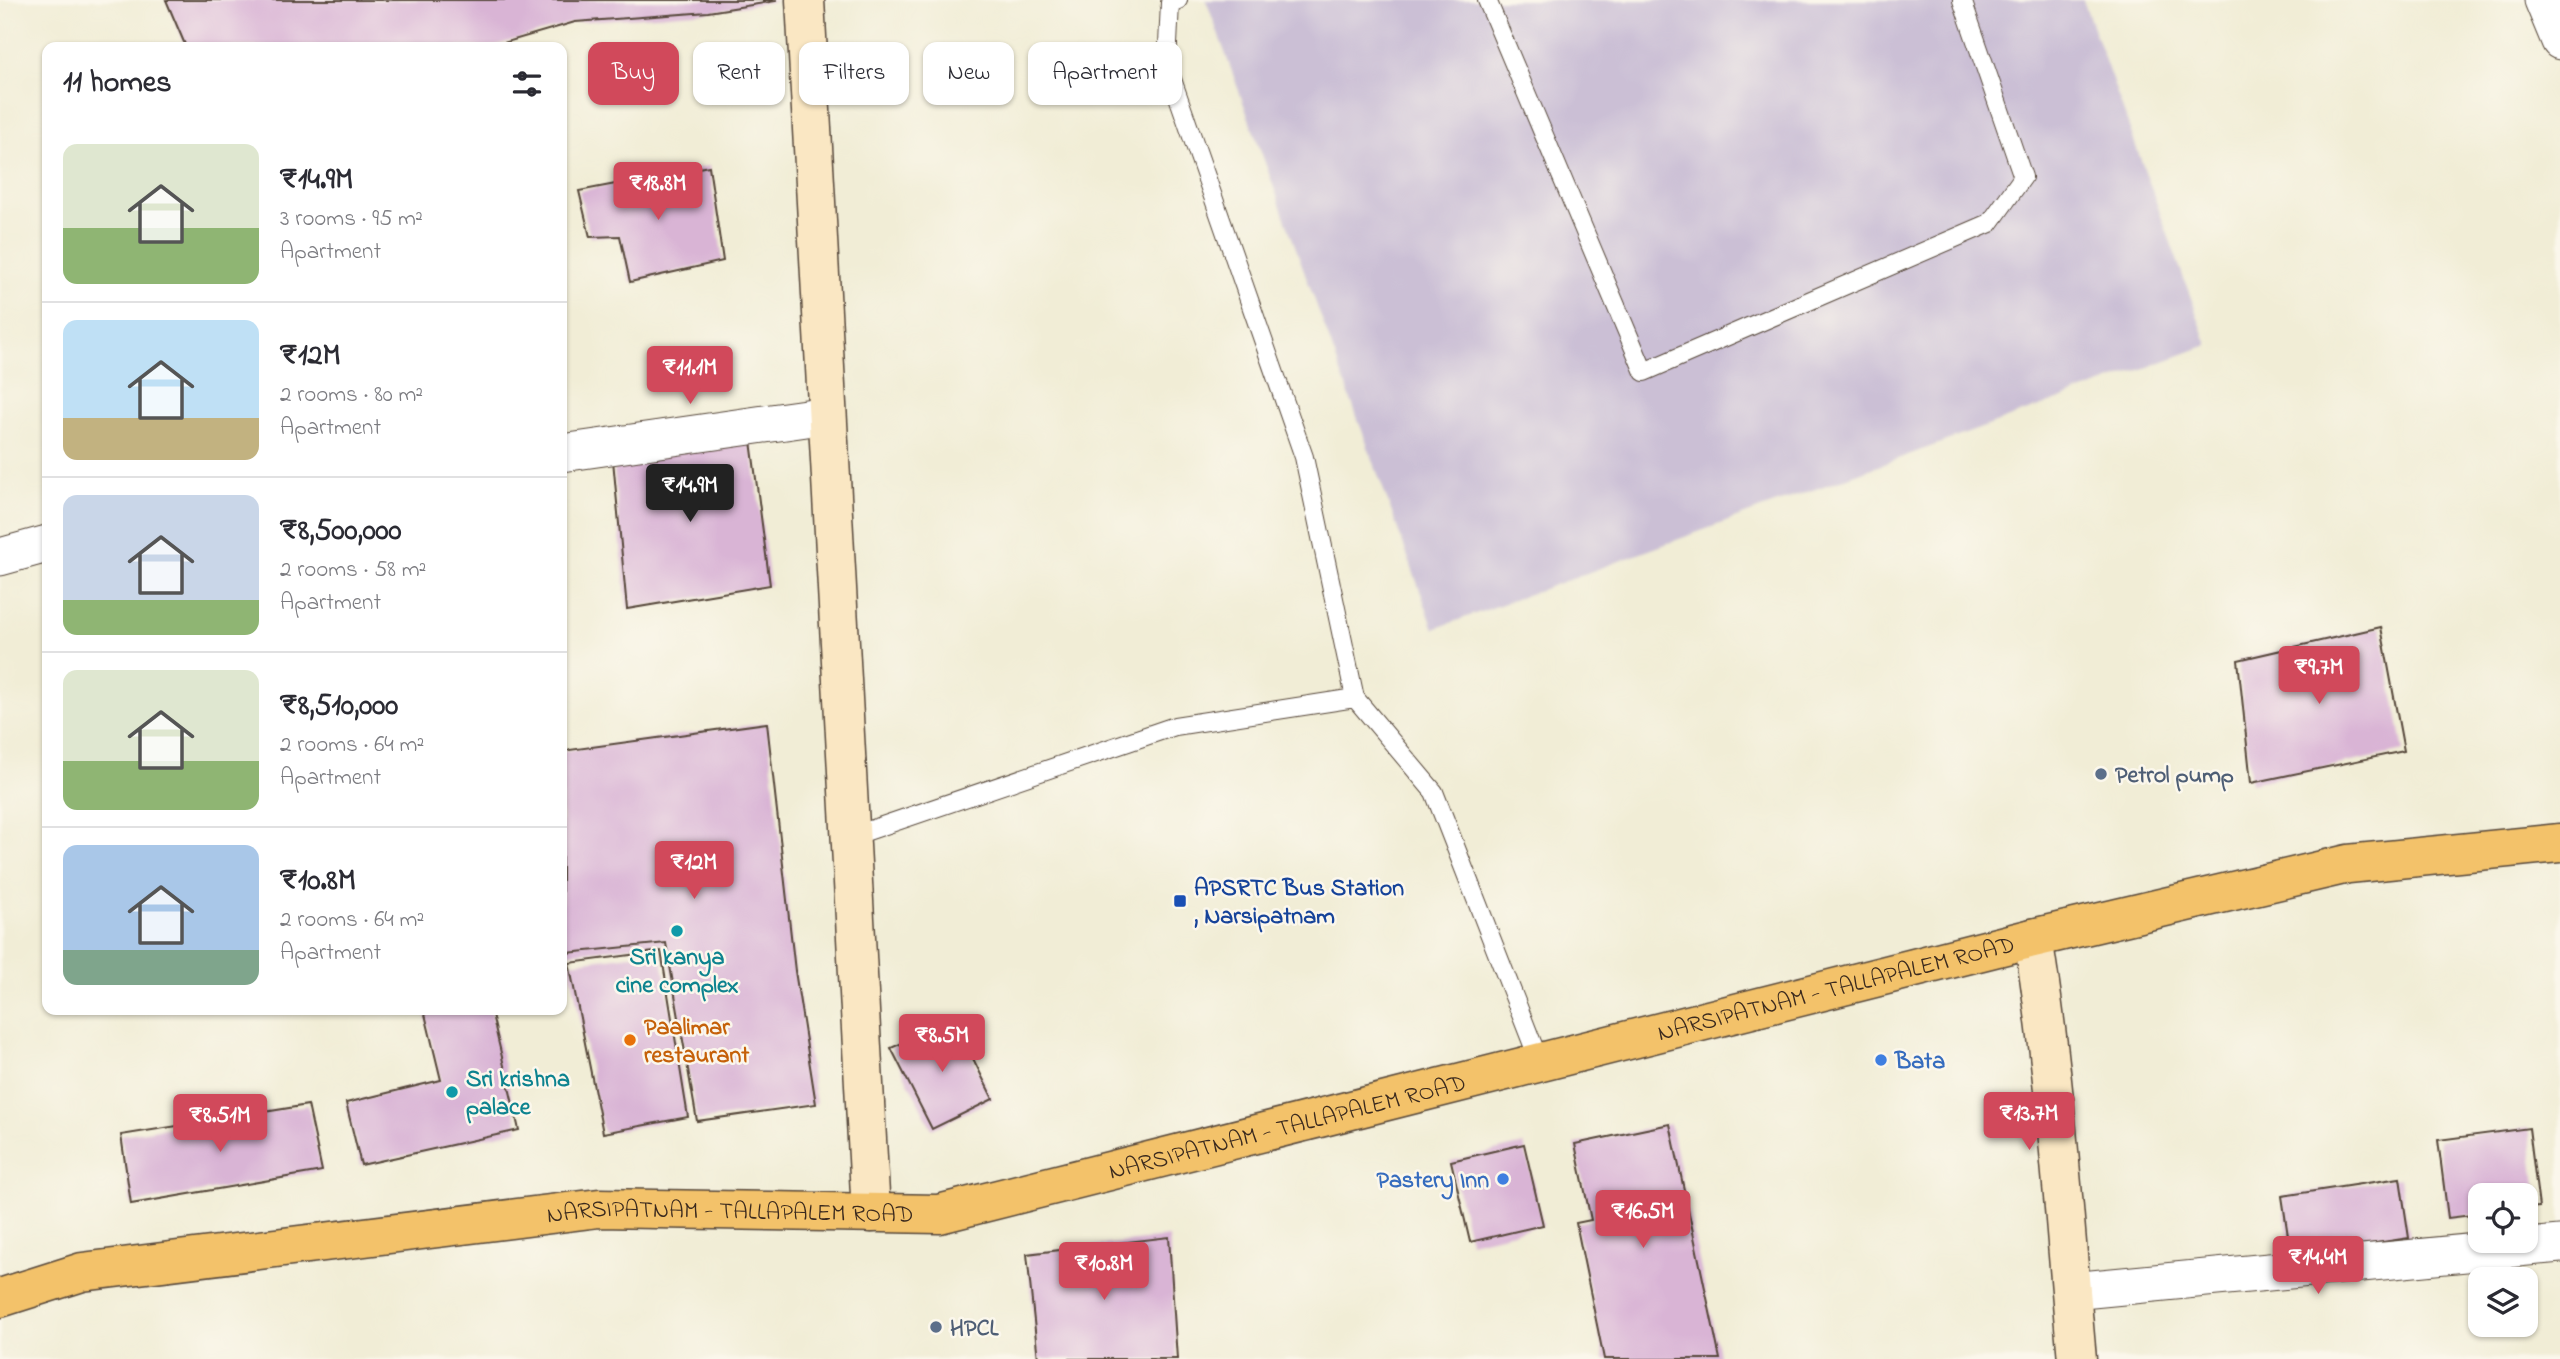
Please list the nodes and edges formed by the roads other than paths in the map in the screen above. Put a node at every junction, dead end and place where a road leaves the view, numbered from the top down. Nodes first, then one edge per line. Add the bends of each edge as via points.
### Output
1 (805, 0) edge
2 (1178, 0) edge
3 (1487, 0) edge
4 (1962, 0) edge
5 (2543, 0) edge
6 (2560, 41) edge
7 (827, 415) junction
8 (567, 452) edge
9 (42, 545) edge
10 (0, 556) edge
11 (1355, 698) junction
12 (850, 837) junction
13 (2560, 844) edge
14 (2033, 938) junction
15 (1540, 1063) junction
16 (871, 1213) junction
17 (2560, 1244) edge
18 (2071, 1292) junction
19 (0, 1298) edge
20 (2077, 1359) edge

1 - 7 main road
2 - 11 lane via 1170,3 1167,65 1304,457
3 - 4 lane via 1644,372 1990,223 2023,177
5 - 6 street
7 - 8 street
7 - 12 main road
9 - 10 street
11 - 12 lane via 1175,726
11 - 15 lane via 1434,792
12 - 16 main road
13 - 14 main road, NARSIPATNAM - TALLAPALEM ROAD via 2348,864
14 - 15 main road, NARSIPATNAM - TALLAPALEM ROAD
14 - 18 main road
15 - 16 main road, NARSIPATNAM - TALLAPALEM ROAD via 939,1214
16 - 19 main road, NARSIPATNAM - TALLAPALEM ROAD via 599,1208 82,1272
17 - 18 street
18 - 20 main road

